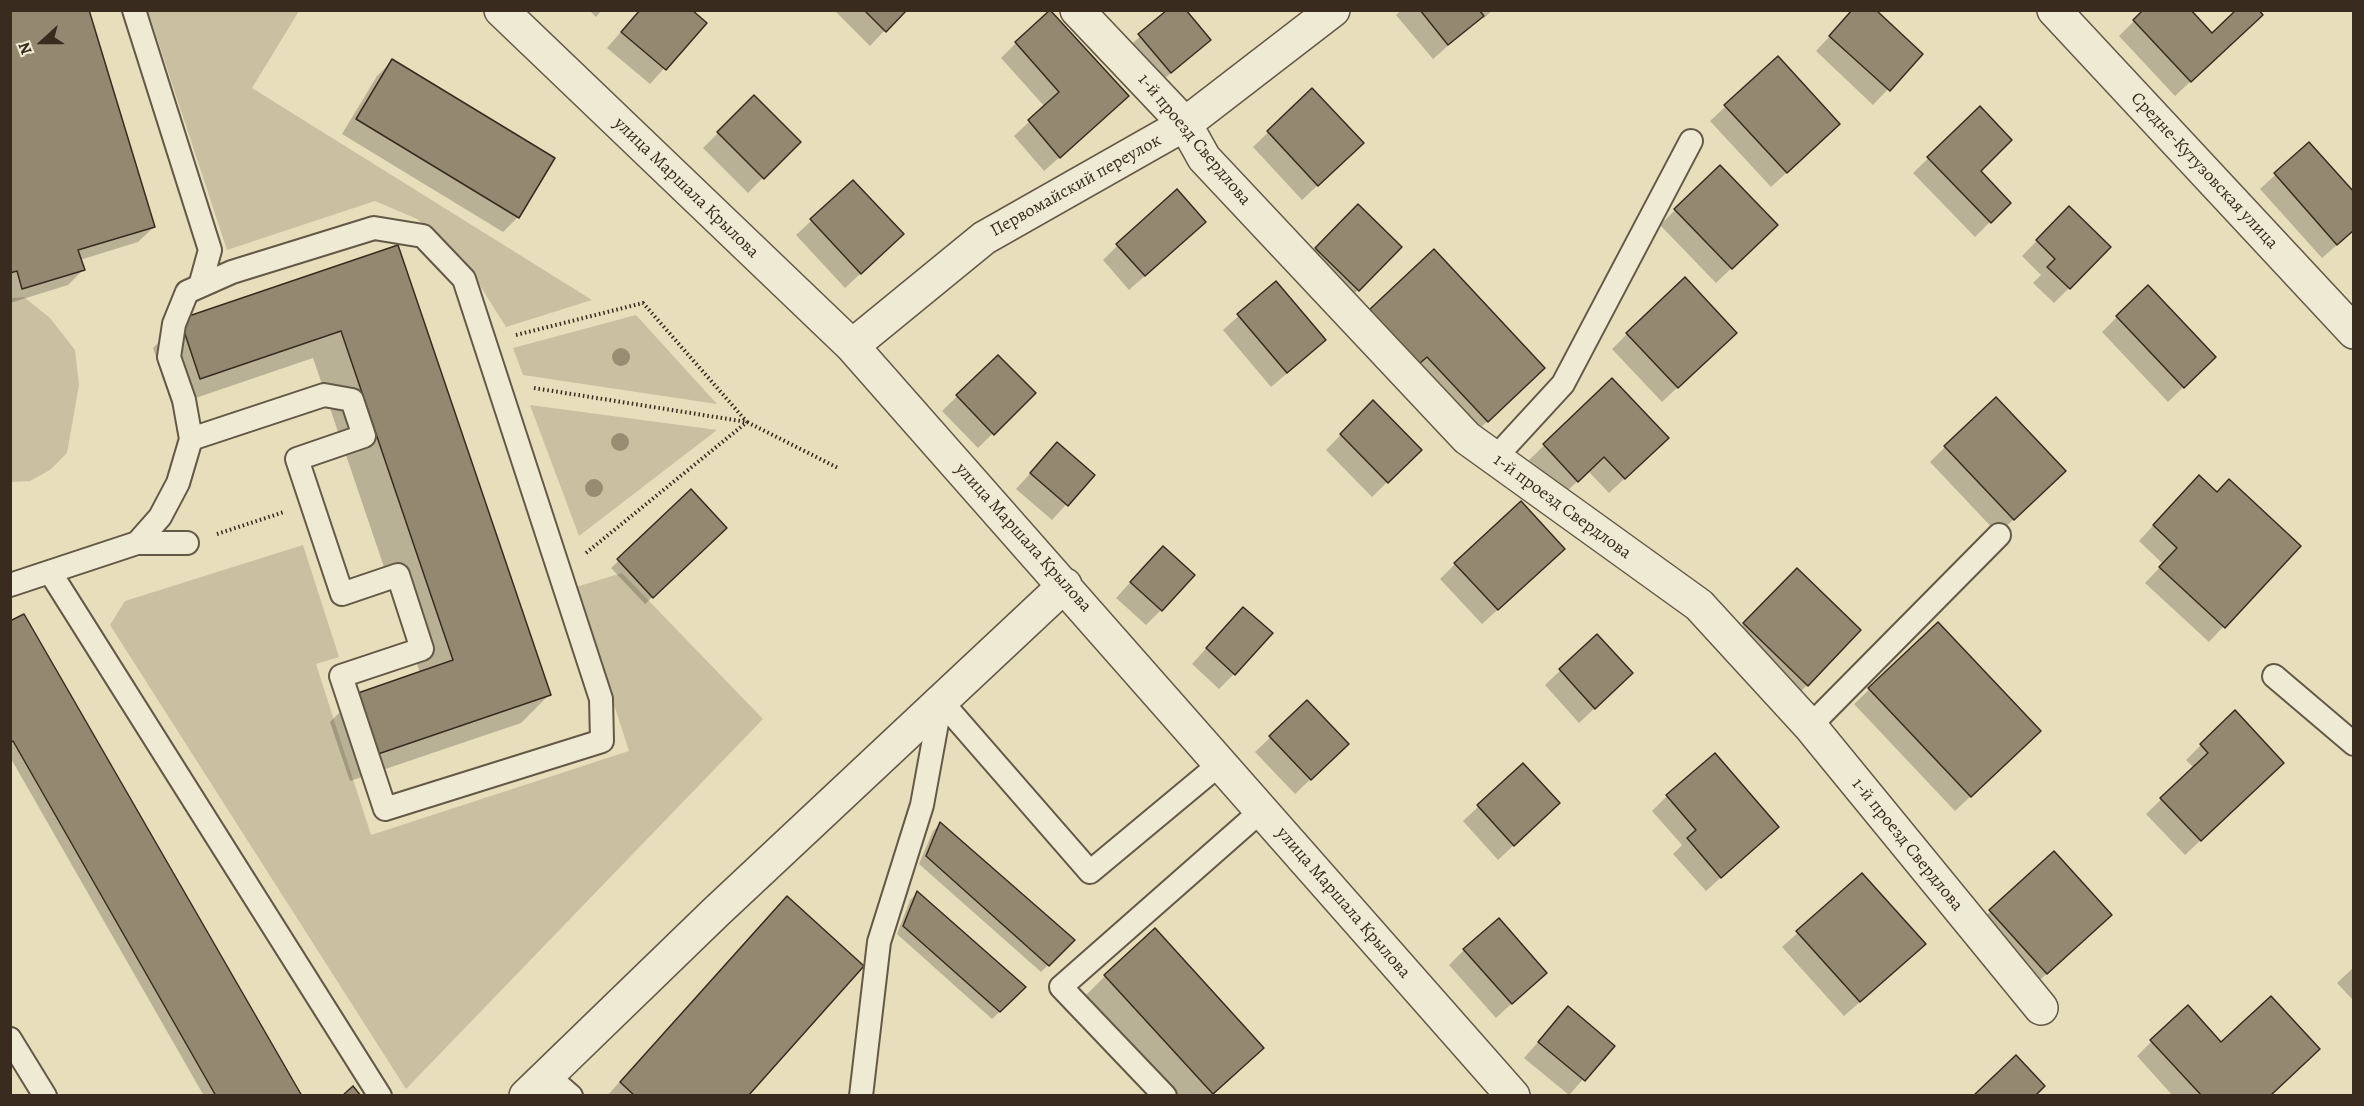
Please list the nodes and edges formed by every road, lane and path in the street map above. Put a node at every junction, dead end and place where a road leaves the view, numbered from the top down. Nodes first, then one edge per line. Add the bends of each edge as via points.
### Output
1 (134, 10) edge
2 (501, 10) edge
3 (1077, 10) edge
4 (1333, 10) edge
5 (2054, 10) edge
6 (1185, 124) junction
7 (1691, 141) dead end
8 (200, 286) junction
9 (2354, 332) edge
10 (485, 344) junction
11 (852, 346) junction
12 (498, 382) junction
13 (747, 422) junction
14 (191, 439) junction
15 (1494, 459) junction
16 (837, 468) dead end
17 (289, 511) dead end
18 (226, 531) dead end
19 (1999, 535) dead end
20 (137, 543) junction
21 (187, 543) dead end
22 (50, 572) junction
23 (560, 574) junction
24 (10, 585) edge
25 (1065, 585) junction
26 (2274, 676) dead end
27 (941, 701) junction
28 (1810, 726) junction
29 (2354, 744) edge
30 (1221, 763) junction
31 (1262, 810) junction
32 (2041, 1008) dead end
33 (10, 1039) edge
34 (548, 1089) edge
35 (45, 1095) edge
36 (380, 1095) edge
37 (861, 1095) edge
38 (1165, 1095) edge
39 (1513, 1095) edge

1 - 8 lane via 210,250
2 - 11 street, улица Маршала Крылова
3 - 6 street, 1-й проезд Свердлова
4 - 6 street, Первомайский переулок
5 - 9 street, Средне-Кутузовская улица
6 - 11 street, Первомайский переулок via 984,237
6 - 15 street, 1-й проезд Свердлова via 1204,158 1467,438
7 - 15 lane via 1563,384
8 - 10 lane via 232,272 374,228 423,236 464,279
8 - 14 lane via 187,292 174,324 169,357 184,400
10 - 12 lane
10 - 13 path via 643,303
11 - 25 street, улица Маршала Крылова
12 - 13 path
12 - 23 lane
13 - 16 path
13 - 23 path
14 - 20 lane via 178,483 160,517
14 - 23 lane via 324,395 352,399 364,436 297,459 342,594 398,575 422,649 341,676 385,808 602,741 601,699
15 - 28 street, 1-й проезд Свердлова via 1699,605
17 - 18 path
19 - 28 lane
20 - 21 lane
20 - 22 lane
22 - 24 lane
22 - 36 lane
25 - 27 street
25 - 30 street, улица Маршала Крылова
26 - 29 lane
27 - 30 lane via 1090,872
27 - 34 street
27 - 37 lane via 922,805 879,942
28 - 32 street, 1-й проезд Свердлова
30 - 31 street, улица Маршала Крылова
31 - 38 lane via 1061,987
31 - 39 street, улица Маршала Крылова
33 - 35 lane

